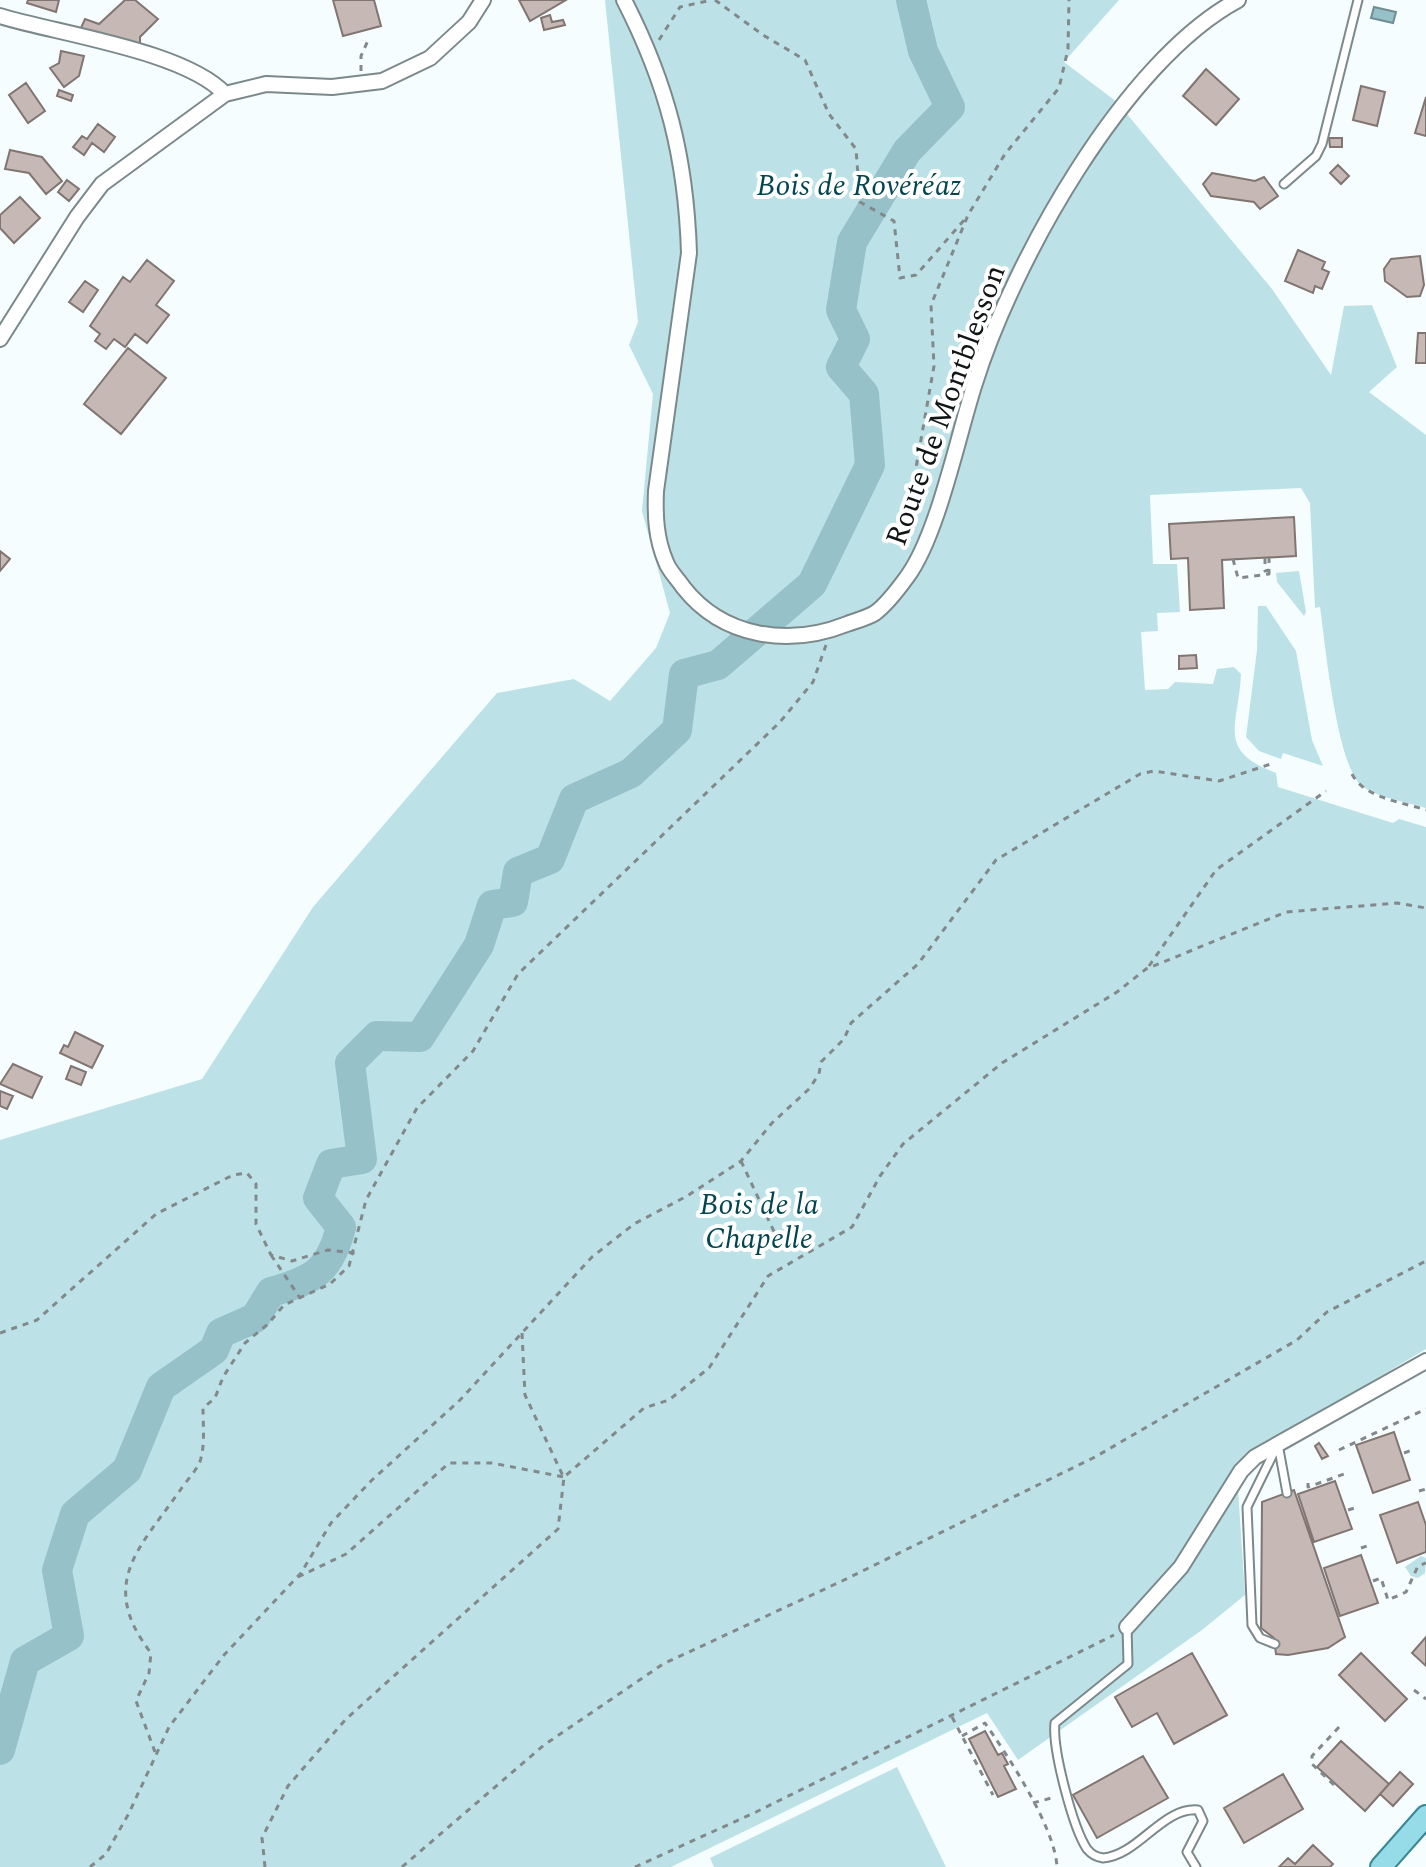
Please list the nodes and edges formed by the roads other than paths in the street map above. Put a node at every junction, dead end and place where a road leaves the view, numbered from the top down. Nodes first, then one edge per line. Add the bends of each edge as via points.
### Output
1 (483, 0) edge
2 (624, 0) edge
3 (1238, 0) edge
4 (1358, 0) edge
5 (0, 16) edge
6 (225, 94) junction
7 (1284, 184) dead end
8 (0, 339) edge
9 (1426, 1361) edge
10 (1278, 1444) junction
11 (1287, 1493) dead end
12 (1127, 1627) joint
13 (1275, 1644) dead end
14 (1426, 1816) edge
15 (1196, 1867) edge
16 (1381, 1867) edge

1 - 6 street via 469,22 430,58 382,81 332,87 266,84
2 - 3 street, Route de Montblesson via 667,96 685,179 689,253 655,526 666,565 696,603 739,629 779,638 832,630 875,613 908,576 926,543 980,366 1023,267 1065,189 1157,66 1192,30
4 - 7 lane via 1322,144
5 - 6 street via 157,58 212,80
6 - 8 street via 102,184
9 - 10 street
10 - 11 lane
10 - 12 street via 1241,1471 1181,1567
10 - 13 lane via 1247,1507 1252,1625 1260,1638
12 - 15 lane via 1128,1664 1055,1723 1066,1794 1086,1848 1103,1858 1122,1853 1180,1814 1198,1810 1203,1821 1187,1852
14 - 16 main road

